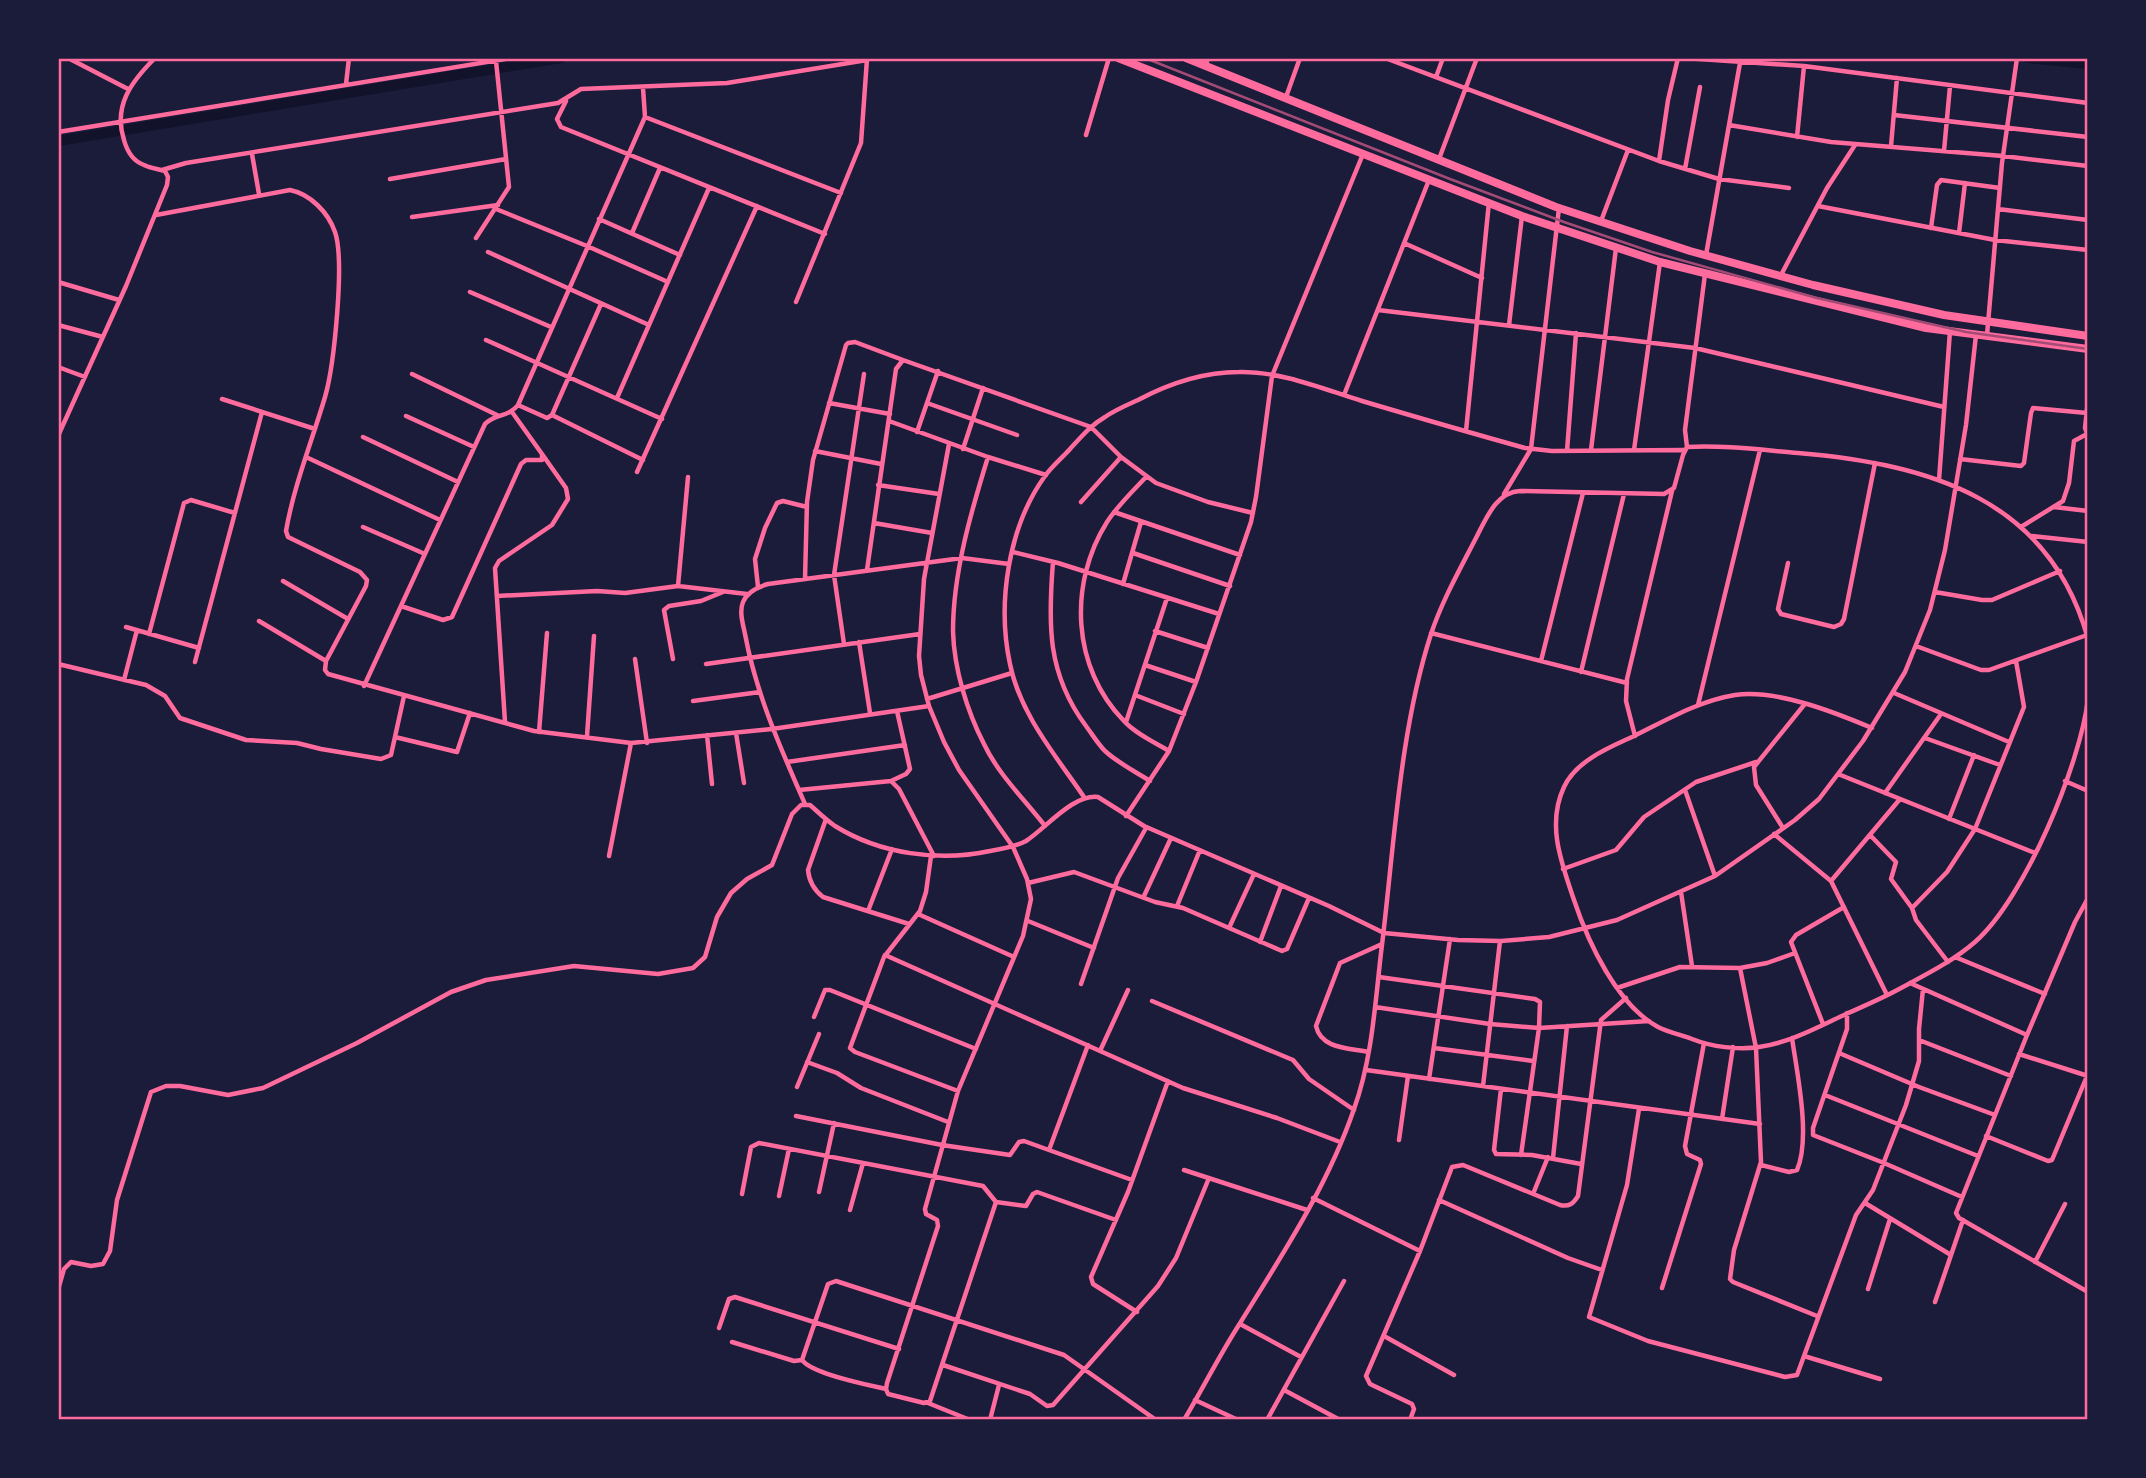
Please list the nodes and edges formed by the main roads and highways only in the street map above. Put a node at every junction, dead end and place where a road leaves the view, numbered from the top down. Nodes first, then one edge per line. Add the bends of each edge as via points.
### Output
1 (1118, 58) edge
2 (1186, 58) edge
3 (1207, 61) edge
4 (2088, 336) edge
5 (2088, 349) edge

1 - 5 highway via 1522,216 1660,262 1926,328
2 - 3 highway
3 - 4 highway via 1559,208 1706,256 1944,315

